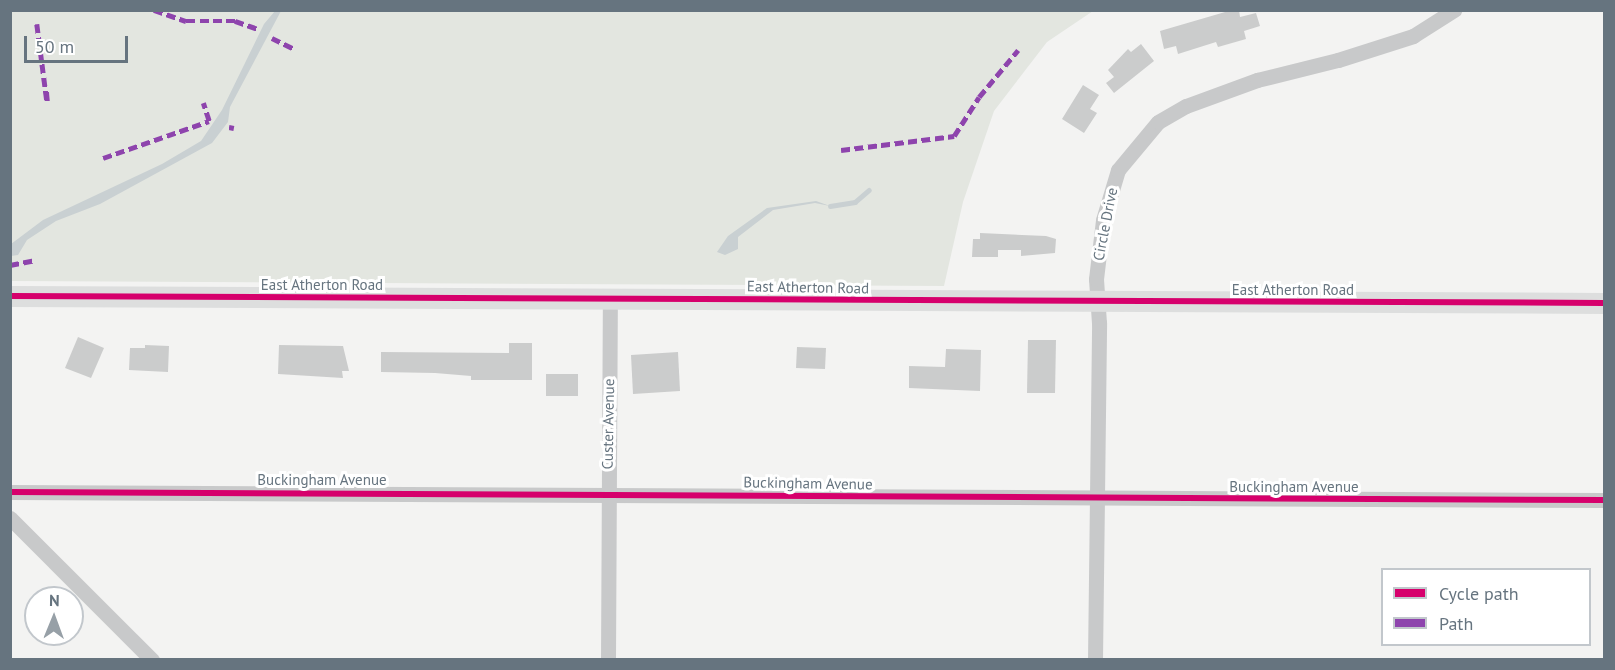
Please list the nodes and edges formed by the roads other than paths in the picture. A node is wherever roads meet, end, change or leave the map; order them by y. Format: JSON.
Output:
{"nodes":[{"id":1,"x":1454,"y":10,"type":"edge"},
{"id":2,"x":10,"y":296,"type":"edge"},
{"id":3,"x":610,"y":297,"type":"junction"},
{"id":4,"x":1099,"y":302,"type":"junction"},
{"id":5,"x":1605,"y":303,"type":"edge"},
{"id":6,"x":10,"y":492,"type":"edge"},
{"id":7,"x":606,"y":493,"type":"junction"},
{"id":8,"x":1095,"y":498,"type":"junction"},
{"id":9,"x":1605,"y":500,"type":"edge"},
{"id":10,"x":10,"y":518,"type":"edge"},
{"id":11,"x":152,"y":660,"type":"edge"},
{"id":12,"x":608,"y":660,"type":"edge"},
{"id":13,"x":1095,"y":660,"type":"edge"}],
"edges":[{"from":1,"to":4,"type":"street","name":"Circle Drive"},
{"from":2,"to":3,"type":"street","name":"East Atherton Road"},
{"from":3,"to":4,"type":"street","name":"East Atherton Road"},
{"from":3,"to":7,"type":"street","name":"Custer Avenue"},
{"from":4,"to":5,"type":"street","name":"East Atherton Road"},
{"from":4,"to":8,"type":"street","name":"Circle Drive"},
{"from":6,"to":7,"type":"street","name":"Buckingham Avenue"},
{"from":7,"to":8,"type":"street","name":"Buckingham Avenue"},
{"from":7,"to":12,"type":"street","name":"Custer Avenue"},
{"from":8,"to":9,"type":"street","name":"Buckingham Avenue"},
{"from":8,"to":13,"type":"street","name":"Circle Drive"},
{"from":10,"to":11,"type":"street"}]}
